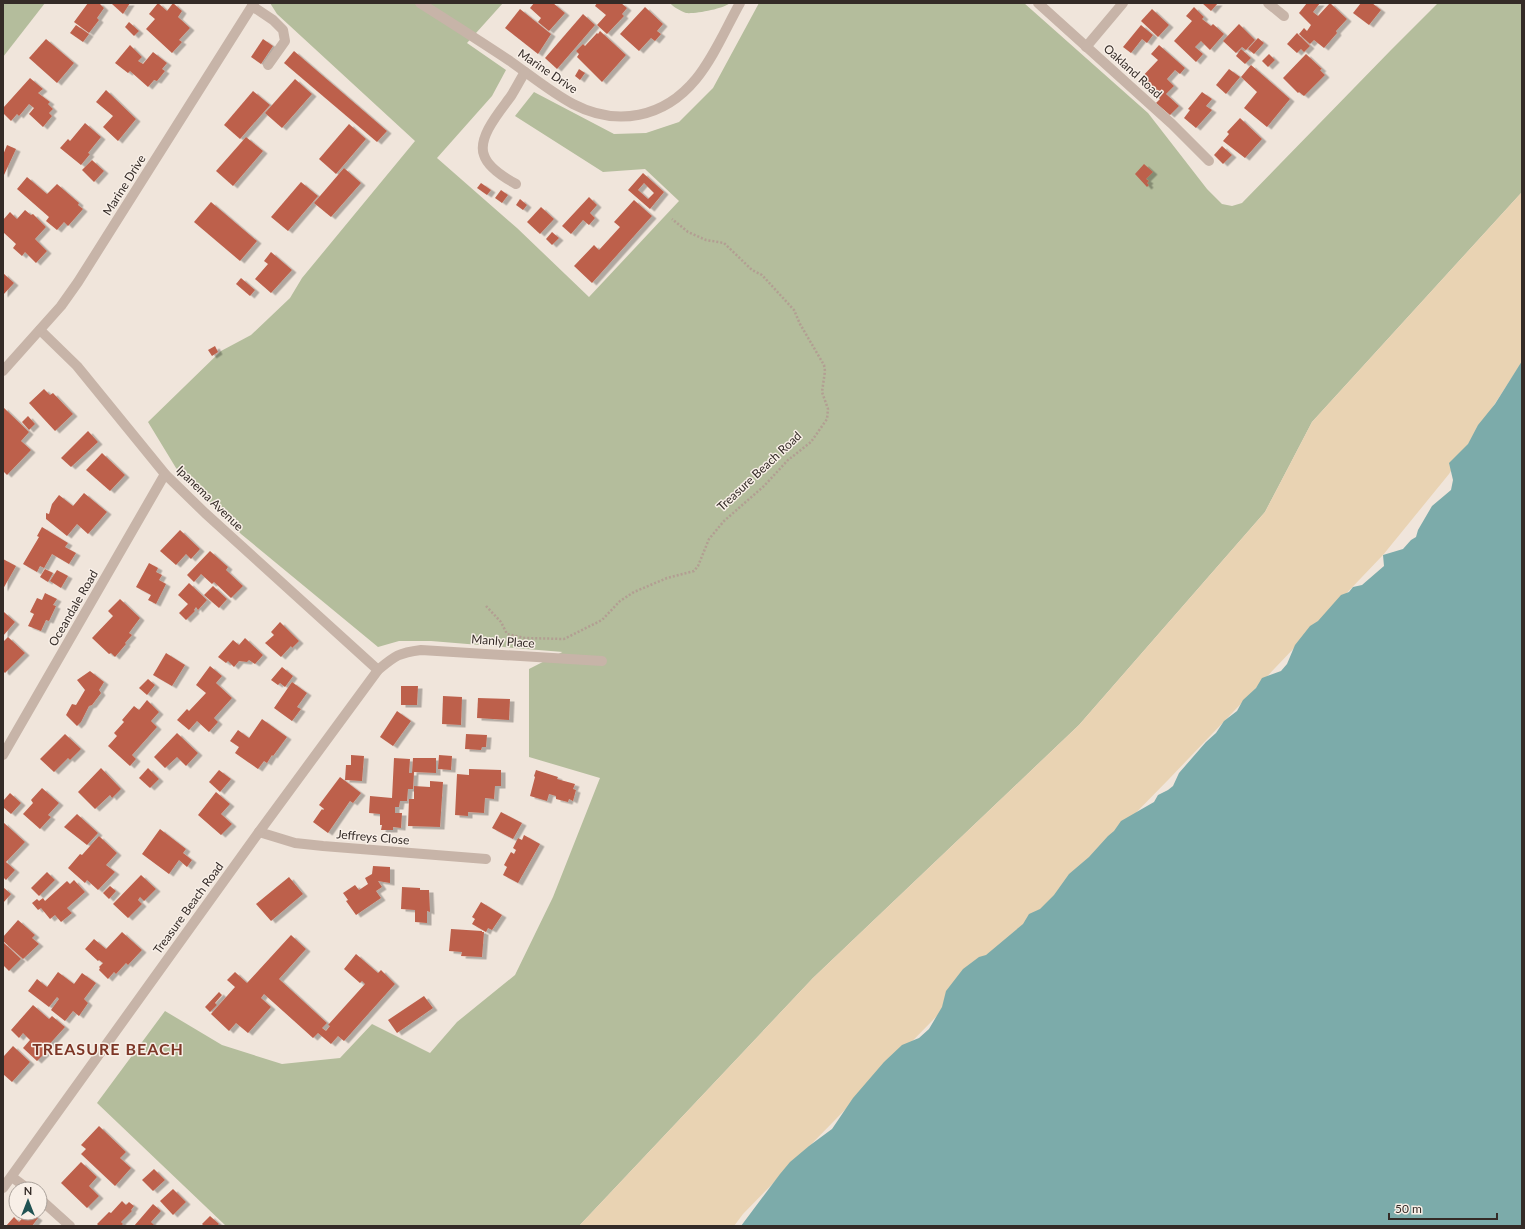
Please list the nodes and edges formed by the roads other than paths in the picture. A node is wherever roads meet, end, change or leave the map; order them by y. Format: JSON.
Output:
{"nodes":[{"id":1,"x":420,"y":3,"type":"edge"},
{"id":2,"x":740,"y":3,"type":"edge"},
{"id":3,"x":1038,"y":3,"type":"edge"},
{"id":4,"x":1123,"y":3,"type":"edge"},
{"id":5,"x":1268,"y":3,"type":"edge"},
{"id":6,"x":253,"y":4,"type":"edge"},
{"id":7,"x":1284,"y":16,"type":"dead end"},
{"id":8,"x":1086,"y":47,"type":"junction"},
{"id":9,"x":268,"y":65,"type":"dead end"},
{"id":10,"x":525,"y":72,"type":"junction"},
{"id":11,"x":1209,"y":161,"type":"dead end"},
{"id":12,"x":516,"y":184,"type":"dead end"},
{"id":13,"x":40,"y":330,"type":"junction"},
{"id":14,"x":3,"y":371,"type":"edge"},
{"id":15,"x":165,"y":474,"type":"junction"},
{"id":16,"x":402,"y":652,"type":"joint"},
{"id":17,"x":602,"y":661,"type":"dead end"},
{"id":18,"x":378,"y":670,"type":"junction"},
{"id":19,"x":3,"y":755,"type":"edge"},
{"id":20,"x":259,"y":832,"type":"junction"},
{"id":21,"x":486,"y":859,"type":"dead end"},
{"id":22,"x":12,"y":1177,"type":"junction"},
{"id":23,"x":17,"y":1181,"type":"edge"},
{"id":24,"x":3,"y":1188,"type":"edge"},
{"id":25,"x":48,"y":1206,"type":"edge"},
{"id":26,"x":70,"y":1226,"type":"edge"}],
"edges":[{"from":1,"to":10,"type":"street","name":"Marine Drive"},
{"from":2,"to":10,"type":"street","name":"Marine Drive"},
{"from":3,"to":8,"type":"street","name":"Oakland Road"},
{"from":4,"to":8,"type":"street"},
{"from":5,"to":7,"type":"street"},
{"from":6,"to":9,"type":"street"},
{"from":6,"to":13,"type":"street","name":"Marine Drive"},
{"from":8,"to":11,"type":"street","name":"Oakland Road"},
{"from":10,"to":12,"type":"street"},
{"from":13,"to":14,"type":"street","name":"Marine Drive"},
{"from":13,"to":15,"type":"street","name":"Ipanema Avenue"},
{"from":15,"to":18,"type":"street","name":"Ipanema Avenue"},
{"from":15,"to":19,"type":"street","name":"Oceandale Road"},
{"from":16,"to":17,"type":"street","name":"Manly Place"},
{"from":16,"to":18,"type":"street","name":"Treasure Beach Road"},
{"from":18,"to":20,"type":"street","name":"Treasure Beach Road"},
{"from":20,"to":21,"type":"street","name":"Jeffreys Close"},
{"from":20,"to":22,"type":"street","name":"Treasure Beach Road"},
{"from":22,"to":23,"type":"street"},
{"from":22,"to":24,"type":"street","name":"Treasure Beach Road"},
{"from":25,"to":26,"type":"street"}]}
